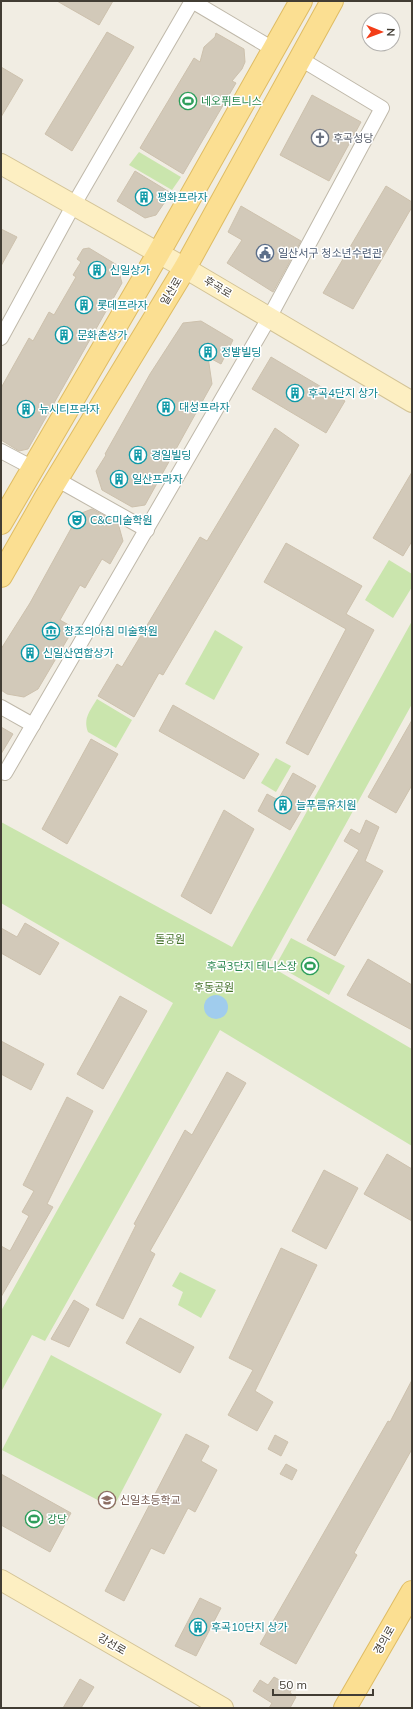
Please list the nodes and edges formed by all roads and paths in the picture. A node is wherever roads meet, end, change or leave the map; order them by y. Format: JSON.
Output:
{"nodes":[{"id":1,"x":301,"y":1,"type":"edge"},
{"id":2,"x":332,"y":1,"type":"edge"},
{"id":3,"x":272,"y":50,"type":"junction"},
{"id":4,"x":299,"y":58,"type":"junction"},
{"id":5,"x":1,"y":164,"type":"edge"},
{"id":6,"x":73,"y":206,"type":"junction"},
{"id":7,"x":158,"y":254,"type":"junction"},
{"id":8,"x":185,"y":268,"type":"junction"},
{"id":9,"x":268,"y":318,"type":"junction"},
{"id":10,"x":1,"y":338,"type":"edge"},
{"id":11,"x":412,"y":402,"type":"edge"},
{"id":12,"x":1,"y":451,"type":"edge"},
{"id":13,"x":33,"y":468,"type":"junction"},
{"id":14,"x":58,"y":480,"type":"junction"},
{"id":15,"x":1,"y":523,"type":"edge"},
{"id":16,"x":147,"y":530,"type":"junction"},
{"id":17,"x":1,"y":576,"type":"edge"},
{"id":18,"x":1,"y":707,"type":"edge"},
{"id":19,"x":33,"y":725,"type":"junction"},
{"id":20,"x":5,"y":773,"type":"dead end"},
{"id":21,"x":1,"y":1580,"type":"edge"},
{"id":22,"x":412,"y":1592,"type":"edge"},
{"id":23,"x":412,"y":1612,"type":"edge"},
{"id":24,"x":223,"y":1708,"type":"edge"},
{"id":25,"x":345,"y":1708,"type":"edge"},
{"id":26,"x":361,"y":1708,"type":"edge"}],
"edges":[{"from":1,"to":3,"type":"main road"},
{"from":2,"to":4,"type":"main road","name":"일산로"},
{"from":3,"to":6,"type":"street"},
{"from":3,"to":7,"type":"main road"},
{"from":4,"to":8,"type":"main road","name":"일산로"},
{"from":4,"to":9,"type":"street"},
{"from":5,"to":6,"type":"street","name":"후곡로"},
{"from":6,"to":7,"type":"street","name":"후곡로"},
{"from":6,"to":10,"type":"street"},
{"from":7,"to":8,"type":"street","name":"후곡로"},
{"from":7,"to":13,"type":"main road"},
{"from":8,"to":9,"type":"street","name":"후곡로"},
{"from":8,"to":14,"type":"main road","name":"일산로"},
{"from":9,"to":11,"type":"street","name":"후곡로"},
{"from":9,"to":16,"type":"street"},
{"from":12,"to":13,"type":"street"},
{"from":13,"to":15,"type":"main road"},
{"from":14,"to":16,"type":"street"},
{"from":14,"to":17,"type":"main road","name":"일산로"},
{"from":16,"to":19,"type":"street"},
{"from":18,"to":19,"type":"street"},
{"from":19,"to":20,"type":"street"},
{"from":21,"to":24,"type":"street","name":"강선로"},
{"from":22,"to":25,"type":"main road","name":"경의로"},
{"from":23,"to":26,"type":"main road","name":"경의로"}]}
